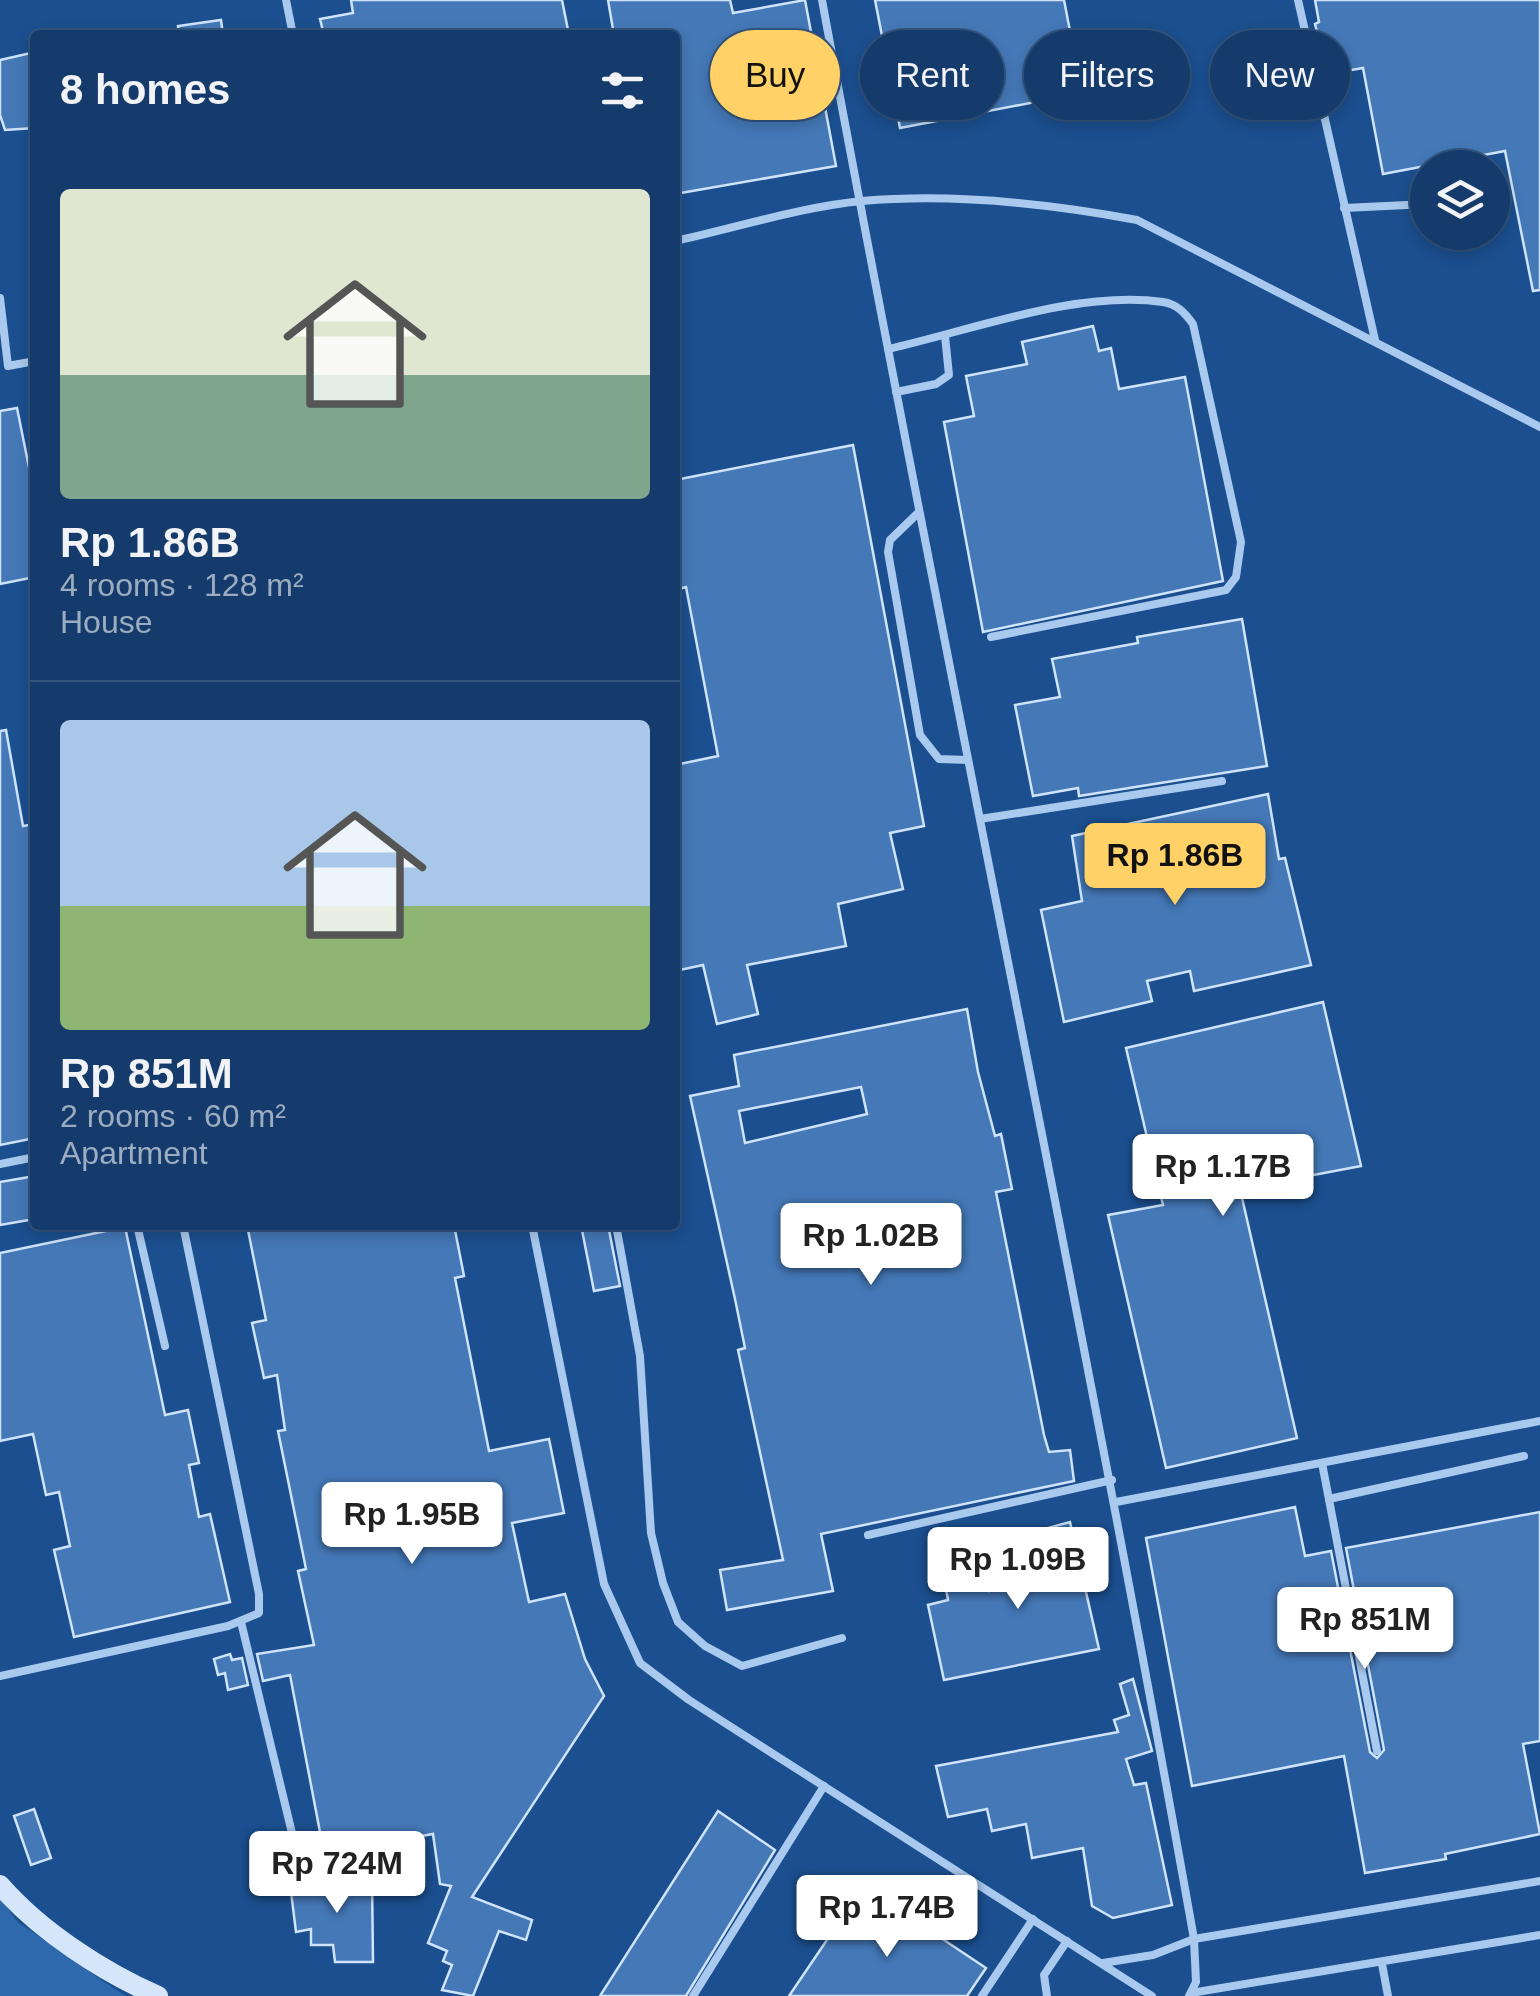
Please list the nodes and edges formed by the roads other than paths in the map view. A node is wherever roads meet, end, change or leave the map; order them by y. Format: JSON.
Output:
{"nodes":[{"id":1,"x":286,"y":0,"type":"edge"},
{"id":2,"x":822,"y":0,"type":"edge"},
{"id":3,"x":1298,"y":0,"type":"edge"},
{"id":4,"x":292,"y":30,"type":"edge"},
{"id":5,"x":859,"y":202,"type":"junction"},
{"id":6,"x":1410,"y":205,"type":"edge"},
{"id":7,"x":1344,"y":208,"type":"junction"},
{"id":8,"x":680,"y":240,"type":"edge"},
{"id":9,"x":0,"y":298,"type":"edge"},
{"id":10,"x":945,"y":336,"type":"junction"},
{"id":11,"x":1374,"y":340,"type":"junction"},
{"id":12,"x":888,"y":349,"type":"junction"},
{"id":13,"x":30,"y":363,"type":"edge"},
{"id":14,"x":4,"y":367,"type":"edge"},
{"id":15,"x":896,"y":392,"type":"junction"},
{"id":16,"x":1540,"y":427,"type":"edge"},
{"id":17,"x":919,"y":512,"type":"junction"},
{"id":18,"x":991,"y":637,"type":"dead end"},
{"id":19,"x":968,"y":760,"type":"junction"},
{"id":20,"x":1222,"y":781,"type":"dead end"},
{"id":21,"x":980,"y":819,"type":"junction"},
{"id":22,"x":30,"y":1159,"type":"edge"},
{"id":23,"x":0,"y":1164,"type":"edge"},
{"id":24,"x":138,"y":1230,"type":"edge"},
{"id":25,"x":184,"y":1230,"type":"edge"},
{"id":26,"x":533,"y":1230,"type":"edge"},
{"id":27,"x":617,"y":1230,"type":"edge"},
{"id":28,"x":165,"y":1346,"type":"dead end"},
{"id":29,"x":1540,"y":1421,"type":"edge"},
{"id":30,"x":1524,"y":1456,"type":"dead end"},
{"id":31,"x":1322,"y":1462,"type":"junction"},
{"id":32,"x":1112,"y":1480,"type":"junction"},
{"id":33,"x":1329,"y":1499,"type":"junction"},
{"id":34,"x":1116,"y":1502,"type":"junction"},
{"id":35,"x":868,"y":1535,"type":"dead end"},
{"id":36,"x":241,"y":1622,"type":"junction"},
{"id":37,"x":842,"y":1638,"type":"dead end"},
{"id":38,"x":0,"y":1676,"type":"edge"},
{"id":39,"x":1376,"y":1750,"type":"dead end"},
{"id":40,"x":824,"y":1786,"type":"junction"},
{"id":41,"x":299,"y":1862,"type":"dead end"},
{"id":42,"x":1540,"y":1880,"type":"edge"},
{"id":43,"x":0,"y":1885,"type":"edge"},
{"id":44,"x":1033,"y":1919,"type":"junction"},
{"id":45,"x":1540,"y":1935,"type":"edge"},
{"id":46,"x":1194,"y":1938,"type":"junction"},
{"id":47,"x":1066,"y":1940,"type":"junction"},
{"id":48,"x":1101,"y":1963,"type":"junction"},
{"id":49,"x":1382,"y":1964,"type":"junction"},
{"id":50,"x":1190,"y":1995,"type":"edge"},
{"id":51,"x":158,"y":1996,"type":"edge"},
{"id":52,"x":693,"y":1996,"type":"edge"},
{"id":53,"x":982,"y":1996,"type":"edge"},
{"id":54,"x":1047,"y":1996,"type":"edge"},
{"id":55,"x":1152,"y":1996,"type":"edge"},
{"id":56,"x":1388,"y":1996,"type":"edge"}],
"edges":[{"from":1,"to":4,"type":"lane"},
{"from":2,"to":5,"type":"lane"},
{"from":3,"to":7,"type":"lane"},
{"from":5,"to":8,"type":"lane"},
{"from":5,"to":11,"type":"lane"},
{"from":5,"to":12,"type":"lane"},
{"from":6,"to":7,"type":"lane"},
{"from":7,"to":11,"type":"lane"},
{"from":9,"to":14,"type":"lane"},
{"from":10,"to":12,"type":"lane"},
{"from":10,"to":15,"type":"lane"},
{"from":10,"to":18,"type":"lane"},
{"from":11,"to":16,"type":"lane"},
{"from":12,"to":15,"type":"lane"},
{"from":13,"to":14,"type":"lane"},
{"from":15,"to":17,"type":"lane"},
{"from":17,"to":19,"type":"lane"},
{"from":17,"to":19,"type":"lane"},
{"from":19,"to":21,"type":"lane"},
{"from":20,"to":21,"type":"lane"},
{"from":21,"to":32,"type":"lane"},
{"from":22,"to":23,"type":"lane"},
{"from":24,"to":28,"type":"lane"},
{"from":25,"to":36,"type":"lane"},
{"from":26,"to":40,"type":"lane"},
{"from":27,"to":37,"type":"lane"},
{"from":29,"to":31,"type":"lane"},
{"from":30,"to":33,"type":"lane"},
{"from":31,"to":33,"type":"lane"},
{"from":31,"to":34,"type":"lane"},
{"from":32,"to":34,"type":"lane"},
{"from":32,"to":35,"type":"lane"},
{"from":33,"to":39,"type":"lane"},
{"from":34,"to":46,"type":"lane"},
{"from":36,"to":38,"type":"lane"},
{"from":36,"to":41,"type":"lane"},
{"from":40,"to":44,"type":"lane"},
{"from":40,"to":52,"type":"lane"},
{"from":42,"to":46,"type":"lane"},
{"from":43,"to":51,"type":"main road"},
{"from":44,"to":47,"type":"lane"},
{"from":44,"to":53,"type":"lane"},
{"from":45,"to":49,"type":"lane"},
{"from":46,"to":48,"type":"lane"},
{"from":46,"to":50,"type":"lane"},
{"from":47,"to":48,"type":"lane"},
{"from":47,"to":54,"type":"lane"},
{"from":48,"to":55,"type":"lane"},
{"from":49,"to":50,"type":"lane"},
{"from":49,"to":56,"type":"lane"}]}
